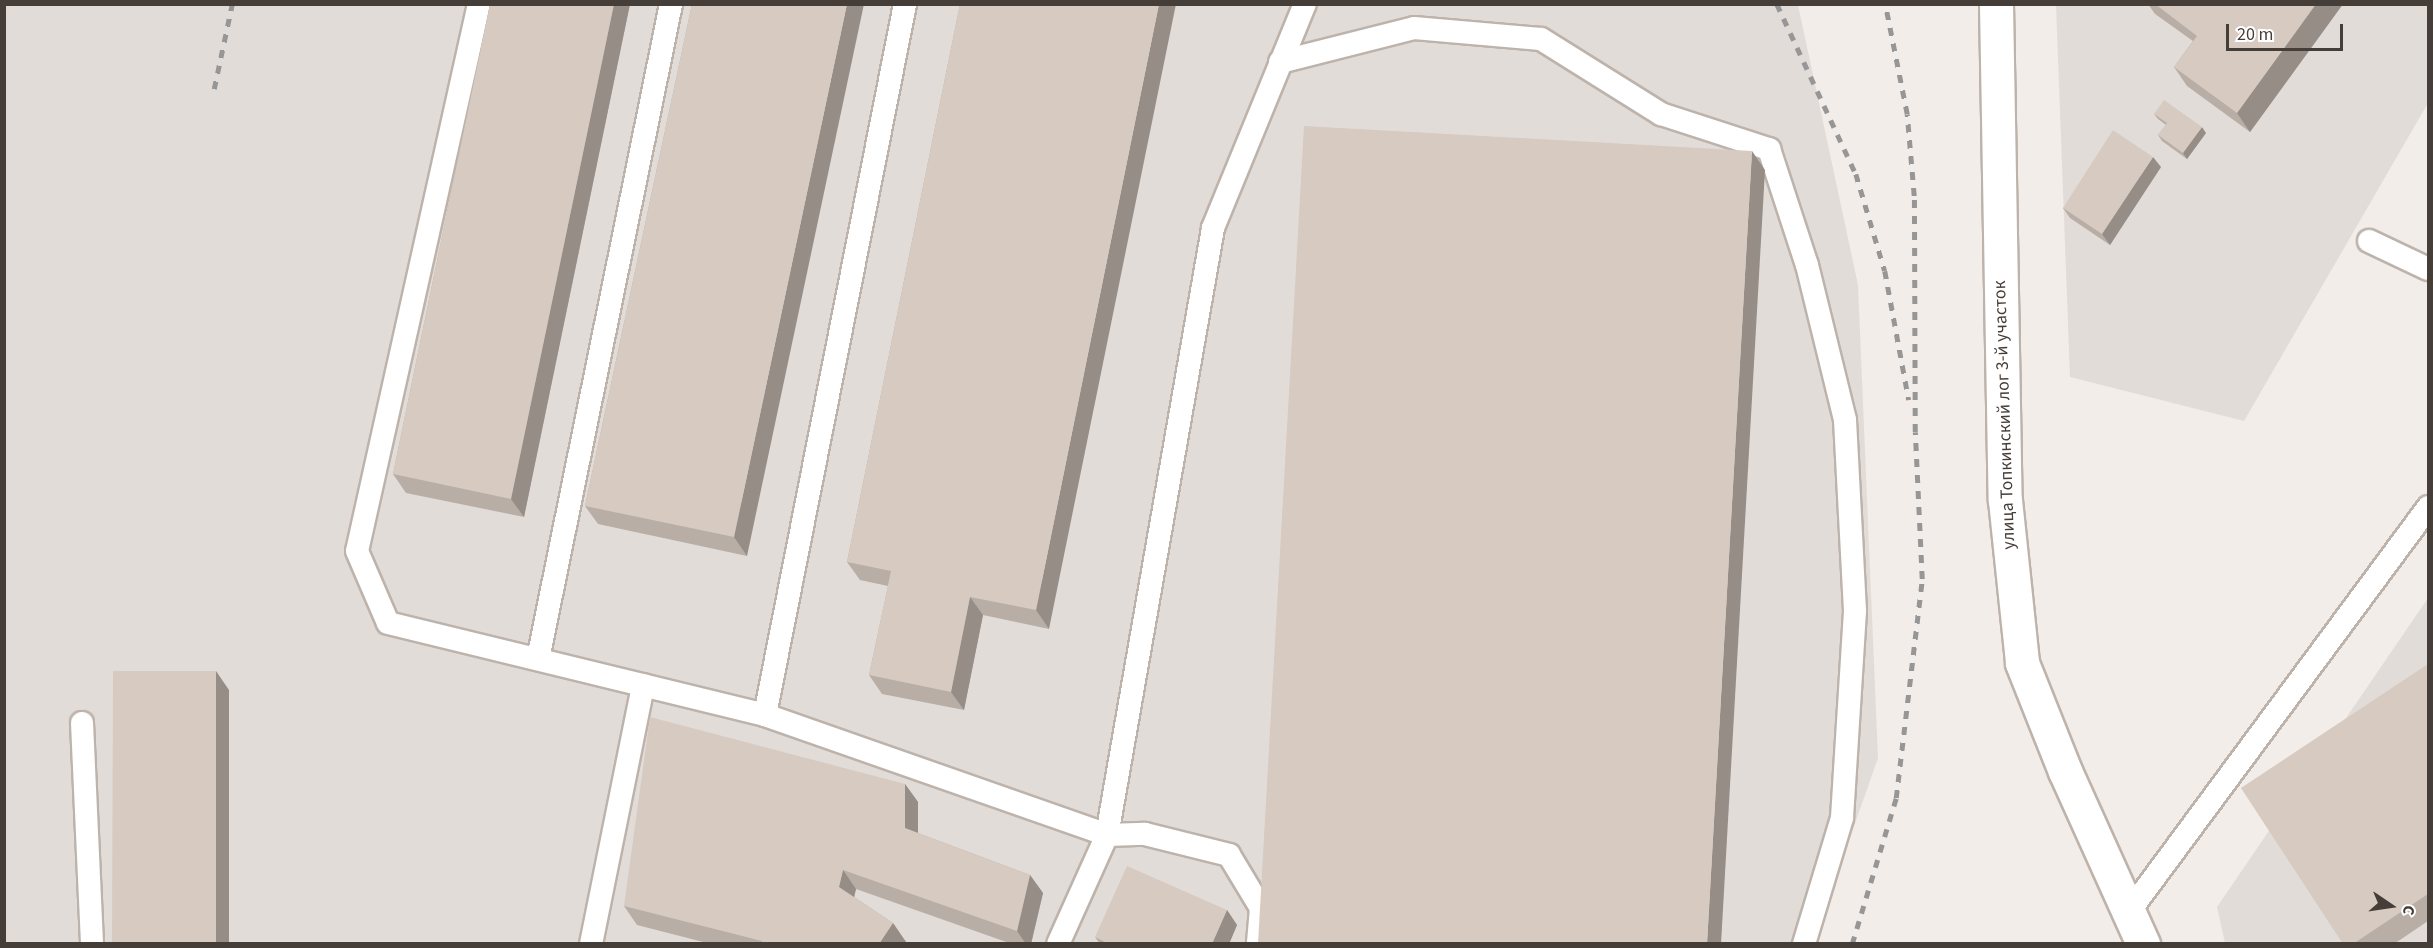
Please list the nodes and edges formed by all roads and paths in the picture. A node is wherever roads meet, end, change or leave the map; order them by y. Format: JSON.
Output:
{"nodes":[{"id":1,"x":479,"y":4,"type":"edge"},
{"id":2,"x":671,"y":4,"type":"edge"},
{"id":3,"x":905,"y":4,"type":"edge"},
{"id":4,"x":1305,"y":4,"type":"edge"},
{"id":5,"x":1996,"y":4,"type":"edge"},
{"id":6,"x":1280,"y":62,"type":"junction"},
{"id":7,"x":2369,"y":241,"type":"dead end"},
{"id":8,"x":2428,"y":269,"type":"edge"},
{"id":9,"x":2428,"y":507,"type":"edge"},
{"id":10,"x":538,"y":659,"type":"junction"},
{"id":11,"x":643,"y":685,"type":"junction"},
{"id":12,"x":765,"y":715,"type":"junction"},
{"id":13,"x":82,"y":723,"type":"dead end"},
{"id":14,"x":1107,"y":835,"type":"junction"},
{"id":15,"x":2131,"y":909,"type":"junction"},
{"id":16,"x":92,"y":944,"type":"edge"},
{"id":17,"x":591,"y":944,"type":"edge"},
{"id":18,"x":1058,"y":944,"type":"edge"},
{"id":19,"x":1258,"y":944,"type":"edge"},
{"id":20,"x":1804,"y":944,"type":"edge"},
{"id":21,"x":2143,"y":944,"type":"edge"}],
"edges":[{"from":1,"to":10,"type":"lane"},
{"from":2,"to":10,"type":"lane"},
{"from":3,"to":12,"type":"lane"},
{"from":4,"to":6,"type":"lane"},
{"from":5,"to":15,"type":"street","name":"улица Топкинский лог 3-й участок"},
{"from":6,"to":14,"type":"lane"},
{"from":6,"to":20,"type":"lane"},
{"from":7,"to":8,"type":"lane"},
{"from":9,"to":15,"type":"lane"},
{"from":10,"to":11,"type":"lane"},
{"from":11,"to":12,"type":"lane"},
{"from":11,"to":17,"type":"lane"},
{"from":12,"to":14,"type":"lane"},
{"from":13,"to":16,"type":"lane"},
{"from":14,"to":18,"type":"lane"},
{"from":14,"to":19,"type":"lane"},
{"from":15,"to":21,"type":"street","name":"улица Топкинский лог 3-й участок"}]}
